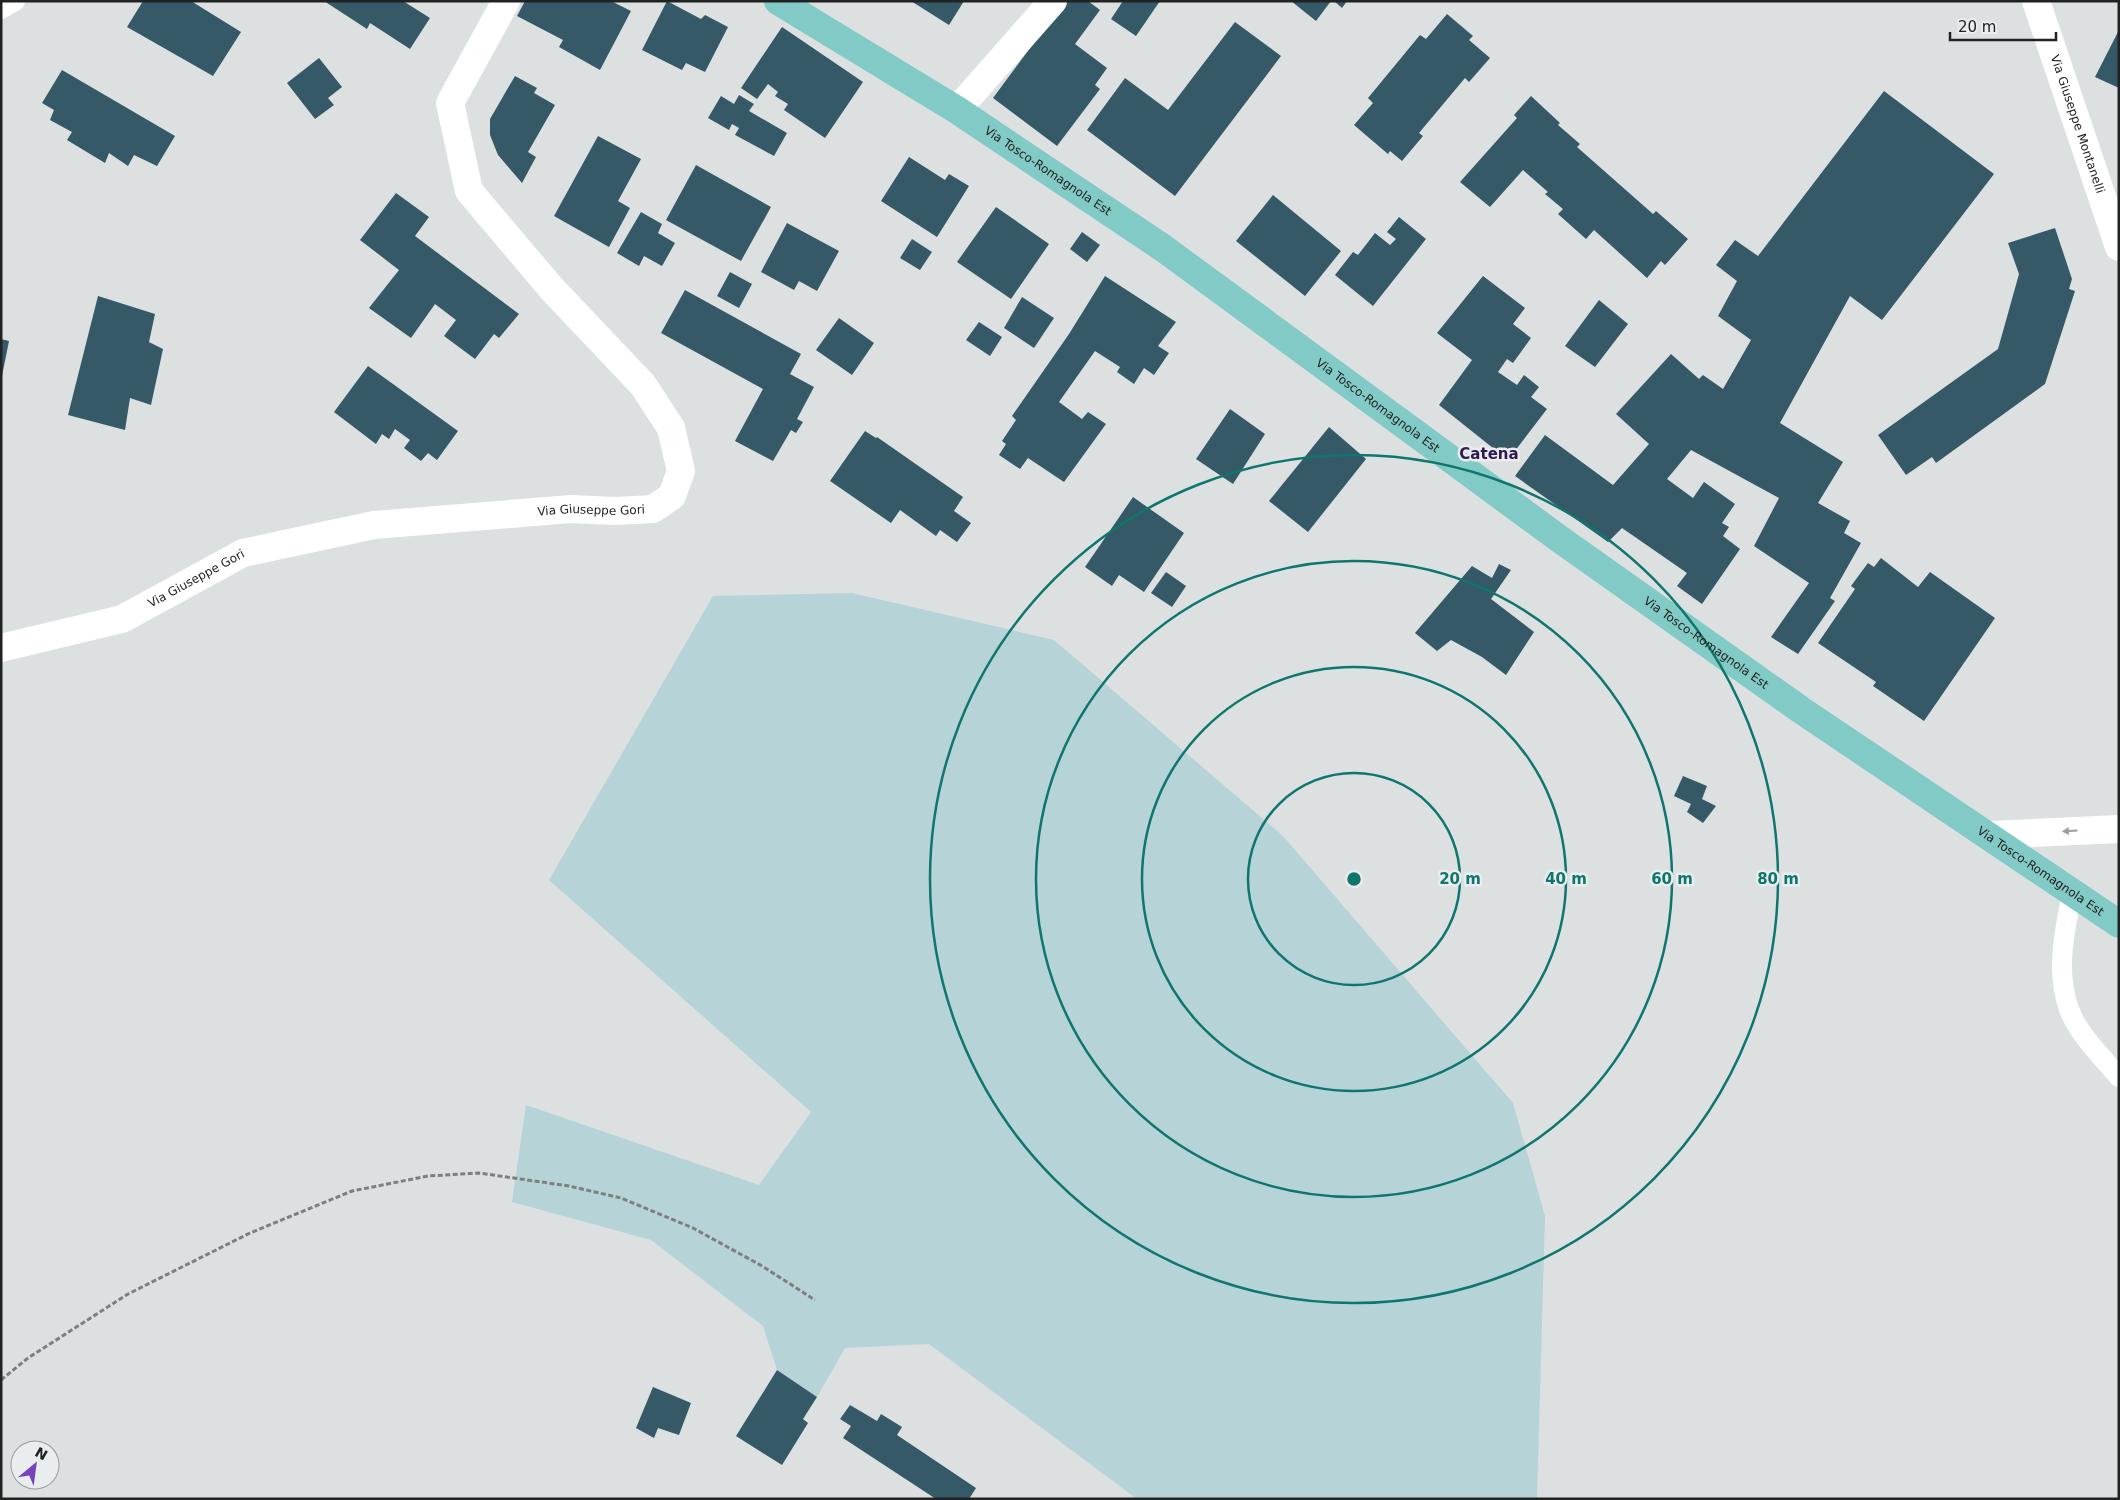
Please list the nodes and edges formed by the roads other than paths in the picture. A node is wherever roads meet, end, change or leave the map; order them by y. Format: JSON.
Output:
{"nodes":[{"id":1,"x":15,"y":1,"type":"edge"},
{"id":2,"x":506,"y":1,"type":"edge"},
{"id":3,"x":778,"y":1,"type":"edge"},
{"id":4,"x":1053,"y":1,"type":"edge"},
{"id":5,"x":2036,"y":1,"type":"edge"},
{"id":6,"x":1,"y":10,"type":"edge"},
{"id":7,"x":957,"y":110,"type":"junction"},
{"id":8,"x":2119,"y":247,"type":"edge"},
{"id":9,"x":1,"y":648,"type":"edge"},
{"id":10,"x":2119,"y":829,"type":"edge"},
{"id":11,"x":1989,"y":835,"type":"junction"},
{"id":12,"x":2072,"y":892,"type":"junction"},
{"id":13,"x":2119,"y":924,"type":"edge"},
{"id":14,"x":2119,"y":1077,"type":"edge"}],
"edges":[{"from":1,"to":6,"type":"lane"},
{"from":2,"to":9,"type":"street","name":"Via Giuseppe Gori"},
{"from":3,"to":7,"type":"main road","name":"Via Tosco-Romagnola Est"},
{"from":4,"to":7,"type":"street"},
{"from":5,"to":8,"type":"street","name":"Via Giuseppe Montanelli"},
{"from":7,"to":11,"type":"main road","name":"Via Tosco-Romagnola Est"},
{"from":10,"to":11,"type":"street","one_way":true},
{"from":11,"to":12,"type":"main road","name":"Via Tosco-Romagnola Est"},
{"from":12,"to":13,"type":"main road","name":"Via Tosco-Romagnola Est"},
{"from":12,"to":14,"type":"lane"}]}
